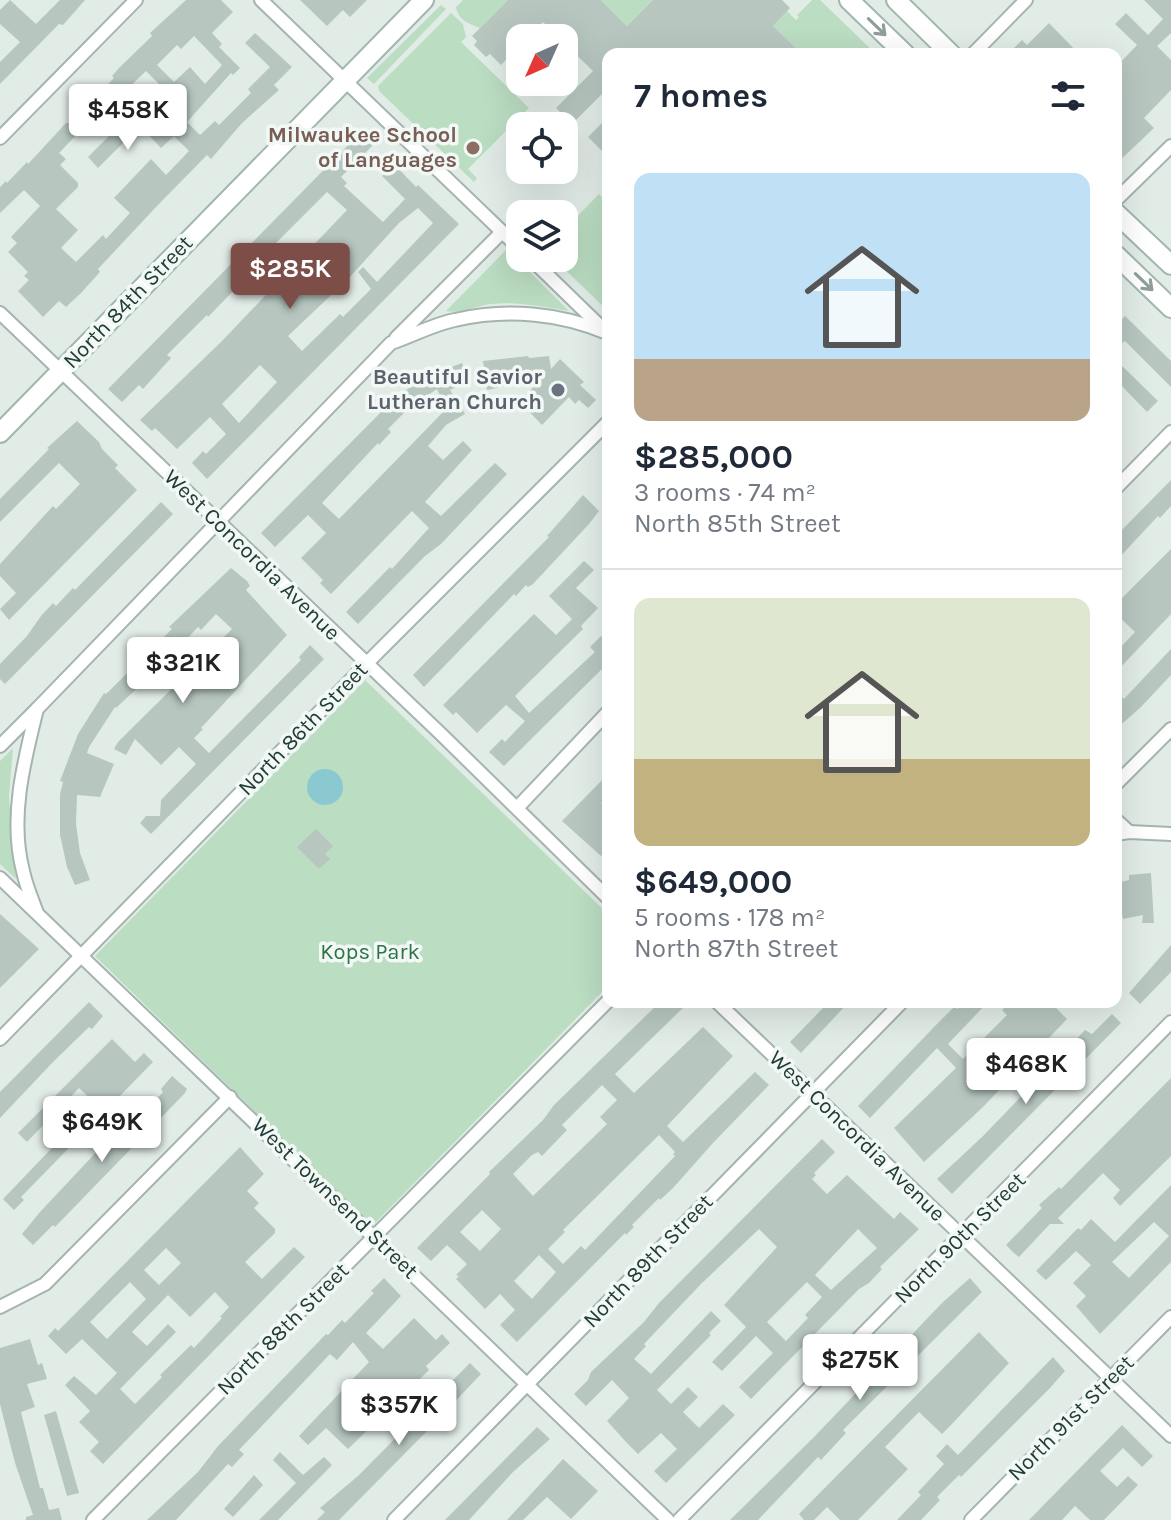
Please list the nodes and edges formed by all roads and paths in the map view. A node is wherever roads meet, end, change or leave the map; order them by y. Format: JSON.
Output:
{"nodes":[{"id":1,"x":136,"y":0,"type":"edge"},
{"id":2,"x":261,"y":0,"type":"edge"},
{"id":3,"x":424,"y":0,"type":"edge"},
{"id":4,"x":849,"y":0,"type":"edge"},
{"id":5,"x":896,"y":0,"type":"edge"},
{"id":6,"x":1026,"y":0,"type":"edge"},
{"id":7,"x":899,"y":48,"type":"edge"},
{"id":8,"x":945,"y":48,"type":"edge"},
{"id":9,"x":979,"y":48,"type":"edge"},
{"id":10,"x":345,"y":80,"type":"junction"},
{"id":11,"x":0,"y":138,"type":"edge"},
{"id":12,"x":1171,"y":146,"type":"edge"},
{"id":13,"x":1122,"y":194,"type":"edge"},
{"id":14,"x":1122,"y":219,"type":"edge"},
{"id":15,"x":502,"y":232,"type":"junction"},
{"id":16,"x":506,"y":236,"type":"edge"},
{"id":17,"x":1122,"y":261,"type":"edge"},
{"id":18,"x":1171,"y":265,"type":"edge"},
{"id":19,"x":545,"y":272,"type":"edge"},
{"id":20,"x":1171,"y":308,"type":"edge"},
{"id":21,"x":0,"y":313,"type":"edge"},
{"id":22,"x":602,"y":327,"type":"edge"},
{"id":23,"x":602,"y":330,"type":"edge"},
{"id":24,"x":391,"y":343,"type":"junction"},
{"id":25,"x":61,"y":371,"type":"junction"},
{"id":26,"x":602,"y":428,"type":"edge"},
{"id":27,"x":1171,"y":432,"type":"edge"},
{"id":28,"x":0,"y":433,"type":"edge"},
{"id":29,"x":1122,"y":482,"type":"edge"},
{"id":30,"x":217,"y":522,"type":"junction"},
{"id":31,"x":366,"y":664,"type":"junction"},
{"id":32,"x":37,"y":709,"type":"junction"},
{"id":33,"x":602,"y":718,"type":"edge"},
{"id":34,"x":1171,"y":729,"type":"edge"},
{"id":35,"x":0,"y":746,"type":"edge"},
{"id":36,"x":1122,"y":778,"type":"edge"},
{"id":37,"x":517,"y":808,"type":"junction"},
{"id":38,"x":1122,"y":833,"type":"edge"},
{"id":39,"x":1171,"y":834,"type":"edge"},
{"id":40,"x":0,"y":878,"type":"edge"},
{"id":41,"x":602,"y":892,"type":"edge"},
{"id":42,"x":37,"y":913,"type":"junction"},
{"id":43,"x":81,"y":957,"type":"junction"},
{"id":44,"x":602,"y":1007,"type":"edge"},
{"id":45,"x":723,"y":1008,"type":"edge"},
{"id":46,"x":896,"y":1008,"type":"edge"},
{"id":47,"x":1171,"y":1022,"type":"edge"},
{"id":48,"x":0,"y":1039,"type":"edge"},
{"id":49,"x":812,"y":1093,"type":"junction"},
{"id":50,"x":230,"y":1097,"type":"junction"},
{"id":51,"x":962,"y":1236,"type":"junction"},
{"id":52,"x":375,"y":1237,"type":"junction"},
{"id":53,"x":0,"y":1307,"type":"edge"},
{"id":54,"x":1171,"y":1317,"type":"edge"},
{"id":55,"x":1111,"y":1378,"type":"junction"},
{"id":56,"x":528,"y":1385,"type":"junction"},
{"id":57,"x":1171,"y":1436,"type":"edge"},
{"id":58,"x":93,"y":1520,"type":"edge"},
{"id":59,"x":394,"y":1520,"type":"edge"},
{"id":60,"x":668,"y":1520,"type":"edge"},
{"id":61,"x":679,"y":1520,"type":"edge"},
{"id":62,"x":971,"y":1520,"type":"edge"}],
"edges":[{"from":1,"to":11,"type":"street"},
{"from":2,"to":10,"type":"street"},
{"from":3,"to":10,"type":"street","name":"North 84th Street"},
{"from":4,"to":7,"type":"street","one_way":true},
{"from":5,"to":8,"type":"street"},
{"from":6,"to":9,"type":"street"},
{"from":10,"to":15,"type":"street"},
{"from":10,"to":25,"type":"street","name":"North 84th Street"},
{"from":12,"to":13,"type":"street"},
{"from":14,"to":18,"type":"street"},
{"from":15,"to":16,"type":"street"},
{"from":15,"to":24,"type":"street"},
{"from":17,"to":20,"type":"street","one_way":true},
{"from":19,"to":22,"type":"street"},
{"from":21,"to":25,"type":"street","name":"West Concordia Avenue"},
{"from":23,"to":24,"type":"street"},
{"from":24,"to":30,"type":"street"},
{"from":25,"to":28,"type":"street","name":"North 84th Street"},
{"from":25,"to":30,"type":"street","name":"West Concordia Avenue"},
{"from":26,"to":31,"type":"street","name":"North 86th Street"},
{"from":27,"to":29,"type":"street"},
{"from":30,"to":31,"type":"street","name":"West Concordia Avenue"},
{"from":30,"to":32,"type":"street"},
{"from":31,"to":37,"type":"street","name":"West Concordia Avenue"},
{"from":31,"to":43,"type":"street","name":"North 86th Street"},
{"from":32,"to":35,"type":"street"},
{"from":32,"to":42,"type":"street"},
{"from":33,"to":37,"type":"street"},
{"from":34,"to":36,"type":"street"},
{"from":37,"to":41,"type":"street","name":"West Concordia Avenue"},
{"from":38,"to":39,"type":"street"},
{"from":40,"to":42,"type":"street","name":"West Townsend Street"},
{"from":42,"to":43,"type":"street","name":"West Townsend Street"},
{"from":43,"to":48,"type":"street","name":"North 86th Street"},
{"from":43,"to":50,"type":"street","name":"West Townsend Street"},
{"from":44,"to":52,"type":"street","name":"North 88th Street"},
{"from":45,"to":49,"type":"street","name":"West Concordia Avenue"},
{"from":46,"to":49,"type":"street","name":"North 89th Street"},
{"from":47,"to":51,"type":"street","name":"North 90th Street"},
{"from":49,"to":51,"type":"street","name":"West Concordia Avenue"},
{"from":49,"to":56,"type":"street","name":"North 89th Street"},
{"from":50,"to":52,"type":"street","name":"West Townsend Street"},
{"from":50,"to":53,"type":"street"},
{"from":51,"to":55,"type":"street","name":"West Concordia Avenue"},
{"from":51,"to":61,"type":"street","name":"North 90th Street"},
{"from":52,"to":56,"type":"street","name":"West Townsend Street"},
{"from":52,"to":58,"type":"street","name":"North 88th Street"},
{"from":54,"to":55,"type":"street","name":"North 91st Street"},
{"from":55,"to":57,"type":"street","name":"West Concordia Avenue"},
{"from":55,"to":62,"type":"street","name":"North 91st Street"},
{"from":56,"to":59,"type":"street","name":"North 89th Street"},
{"from":56,"to":60,"type":"street","name":"West Townsend Street"}]}
